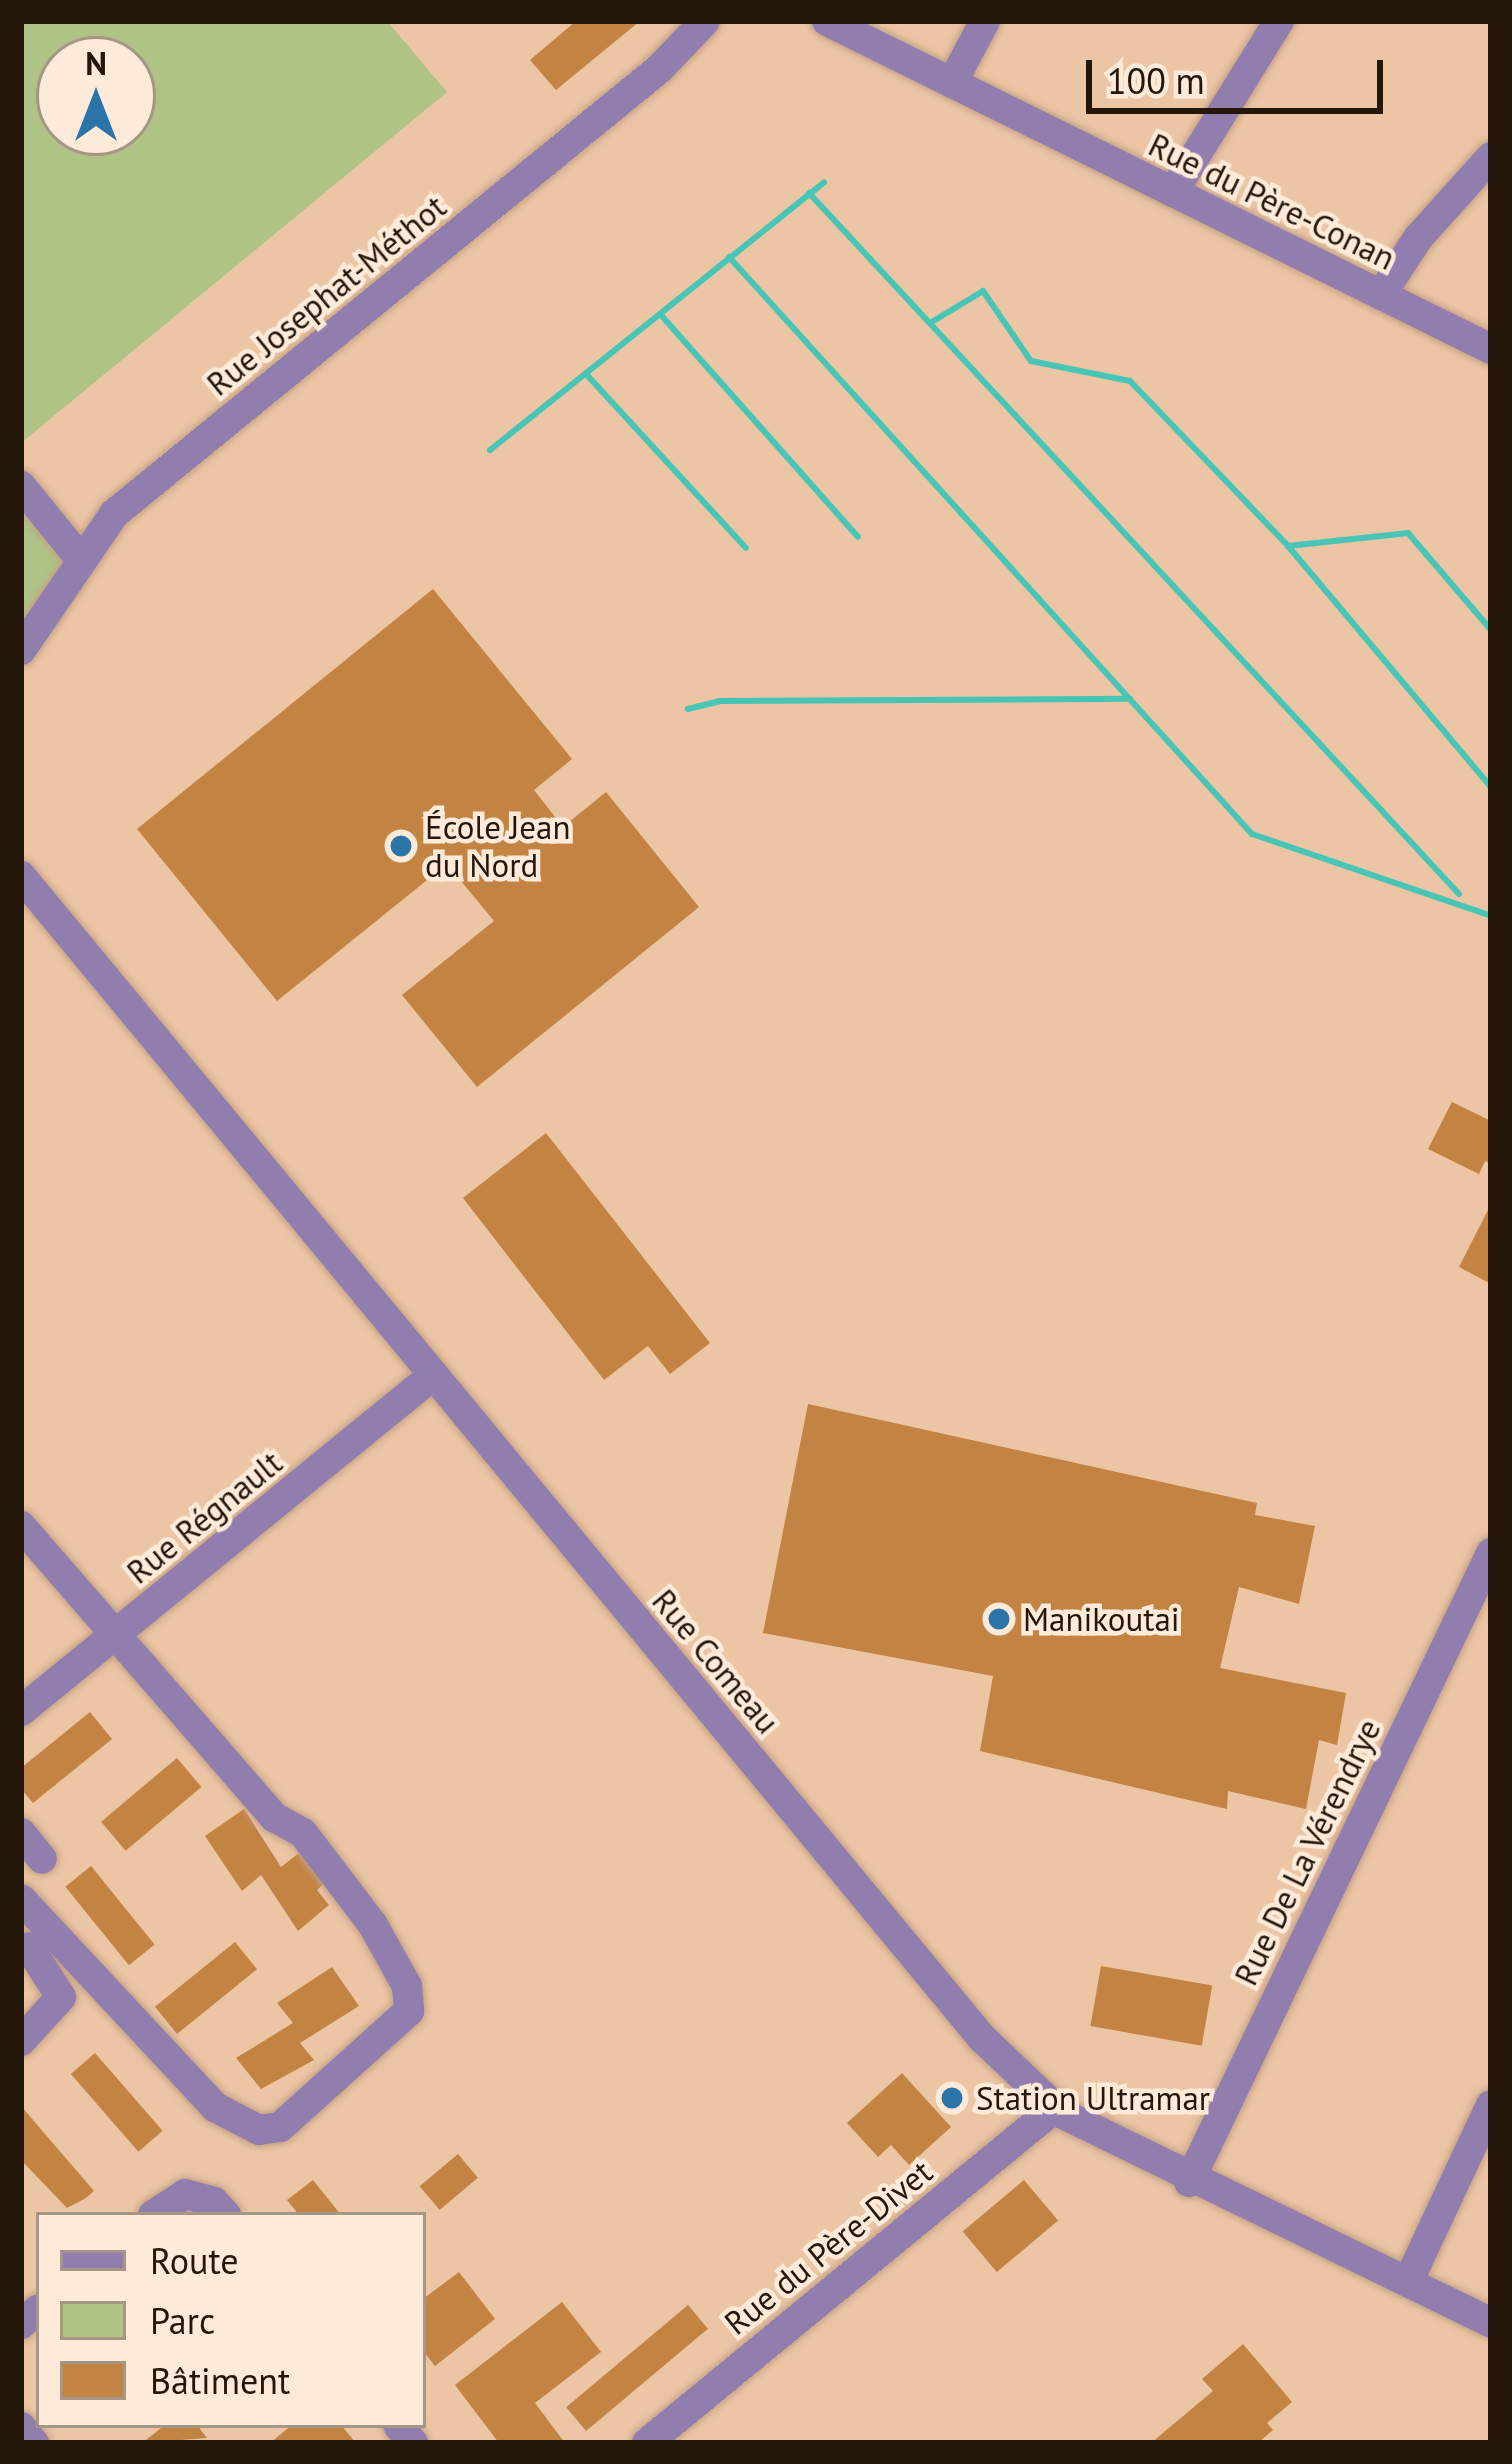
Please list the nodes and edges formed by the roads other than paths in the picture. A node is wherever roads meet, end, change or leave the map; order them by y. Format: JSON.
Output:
{"nodes":[{"id":1,"x":705,"y":21,"type":"edge"},
{"id":2,"x":827,"y":21,"type":"edge"},
{"id":3,"x":985,"y":21,"type":"edge"},
{"id":4,"x":1279,"y":21,"type":"edge"},
{"id":5,"x":952,"y":83,"type":"junction"},
{"id":6,"x":1491,"y":157,"type":"edge"},
{"id":7,"x":1173,"y":192,"type":"junction"},
{"id":8,"x":1381,"y":295,"type":"junction"},
{"id":9,"x":1491,"y":349,"type":"edge"},
{"id":10,"x":21,"y":485,"type":"edge"},
{"id":11,"x":79,"y":556,"type":"junction"},
{"id":12,"x":21,"y":650,"type":"edge"},
{"id":13,"x":21,"y":876,"type":"edge"},
{"id":14,"x":431,"y":1377,"type":"junction"},
{"id":15,"x":21,"y":1526,"type":"edge"},
{"id":16,"x":1491,"y":1553,"type":"edge"},
{"id":17,"x":112,"y":1637,"type":"junction"},
{"id":18,"x":21,"y":1711,"type":"edge"},
{"id":19,"x":21,"y":1833,"type":"edge"},
{"id":20,"x":42,"y":1859,"type":"dead end"},
{"id":21,"x":21,"y":1899,"type":"edge"},
{"id":22,"x":33,"y":1944,"type":"edge"},
{"id":23,"x":21,"y":2041,"type":"edge"},
{"id":24,"x":1491,"y":2105,"type":"edge"},
{"id":25,"x":1056,"y":2107,"type":"junction"},
{"id":26,"x":1189,"y":2182,"type":"junction"},
{"id":27,"x":160,"y":2212,"type":"edge"},
{"id":28,"x":221,"y":2212,"type":"edge"},
{"id":29,"x":1408,"y":2282,"type":"junction"},
{"id":30,"x":1491,"y":2323,"type":"edge"},
{"id":31,"x":21,"y":2427,"type":"edge"},
{"id":32,"x":34,"y":2443,"type":"edge"},
{"id":33,"x":647,"y":2443,"type":"edge"}],
"edges":[{"from":1,"to":11,"type":"street","name":"Rue Josephat-Méthot"},
{"from":2,"to":5,"type":"street","name":"Rue du Père-Conan"},
{"from":3,"to":5,"type":"street"},
{"from":4,"to":7,"type":"street"},
{"from":5,"to":7,"type":"street","name":"Rue du Père-Conan"},
{"from":6,"to":8,"type":"street"},
{"from":7,"to":8,"type":"street","name":"Rue du Père-Conan"},
{"from":8,"to":9,"type":"street","name":"Rue du Père-Conan"},
{"from":10,"to":11,"type":"street"},
{"from":11,"to":12,"type":"street","name":"Rue Josephat-Méthot"},
{"from":13,"to":14,"type":"street","name":"Rue Comeau"},
{"from":14,"to":17,"type":"street","name":"Rue Régnault"},
{"from":14,"to":25,"type":"street","name":"Rue Comeau"},
{"from":15,"to":17,"type":"street"},
{"from":16,"to":26,"type":"street","name":"Rue De La Vérendrye"},
{"from":17,"to":18,"type":"street","name":"Rue Régnault"},
{"from":17,"to":22,"type":"street"},
{"from":19,"to":20,"type":"street"},
{"from":21,"to":22,"type":"street"},
{"from":22,"to":23,"type":"street"},
{"from":24,"to":29,"type":"street"},
{"from":25,"to":26,"type":"street","name":"Rue Comeau"},
{"from":25,"to":33,"type":"street","name":"Rue du Père-Divet"},
{"from":26,"to":29,"type":"street","name":"Rue Comeau"},
{"from":27,"to":28,"type":"street"},
{"from":29,"to":30,"type":"street","name":"Rue Comeau"},
{"from":31,"to":32,"type":"street"}]}
